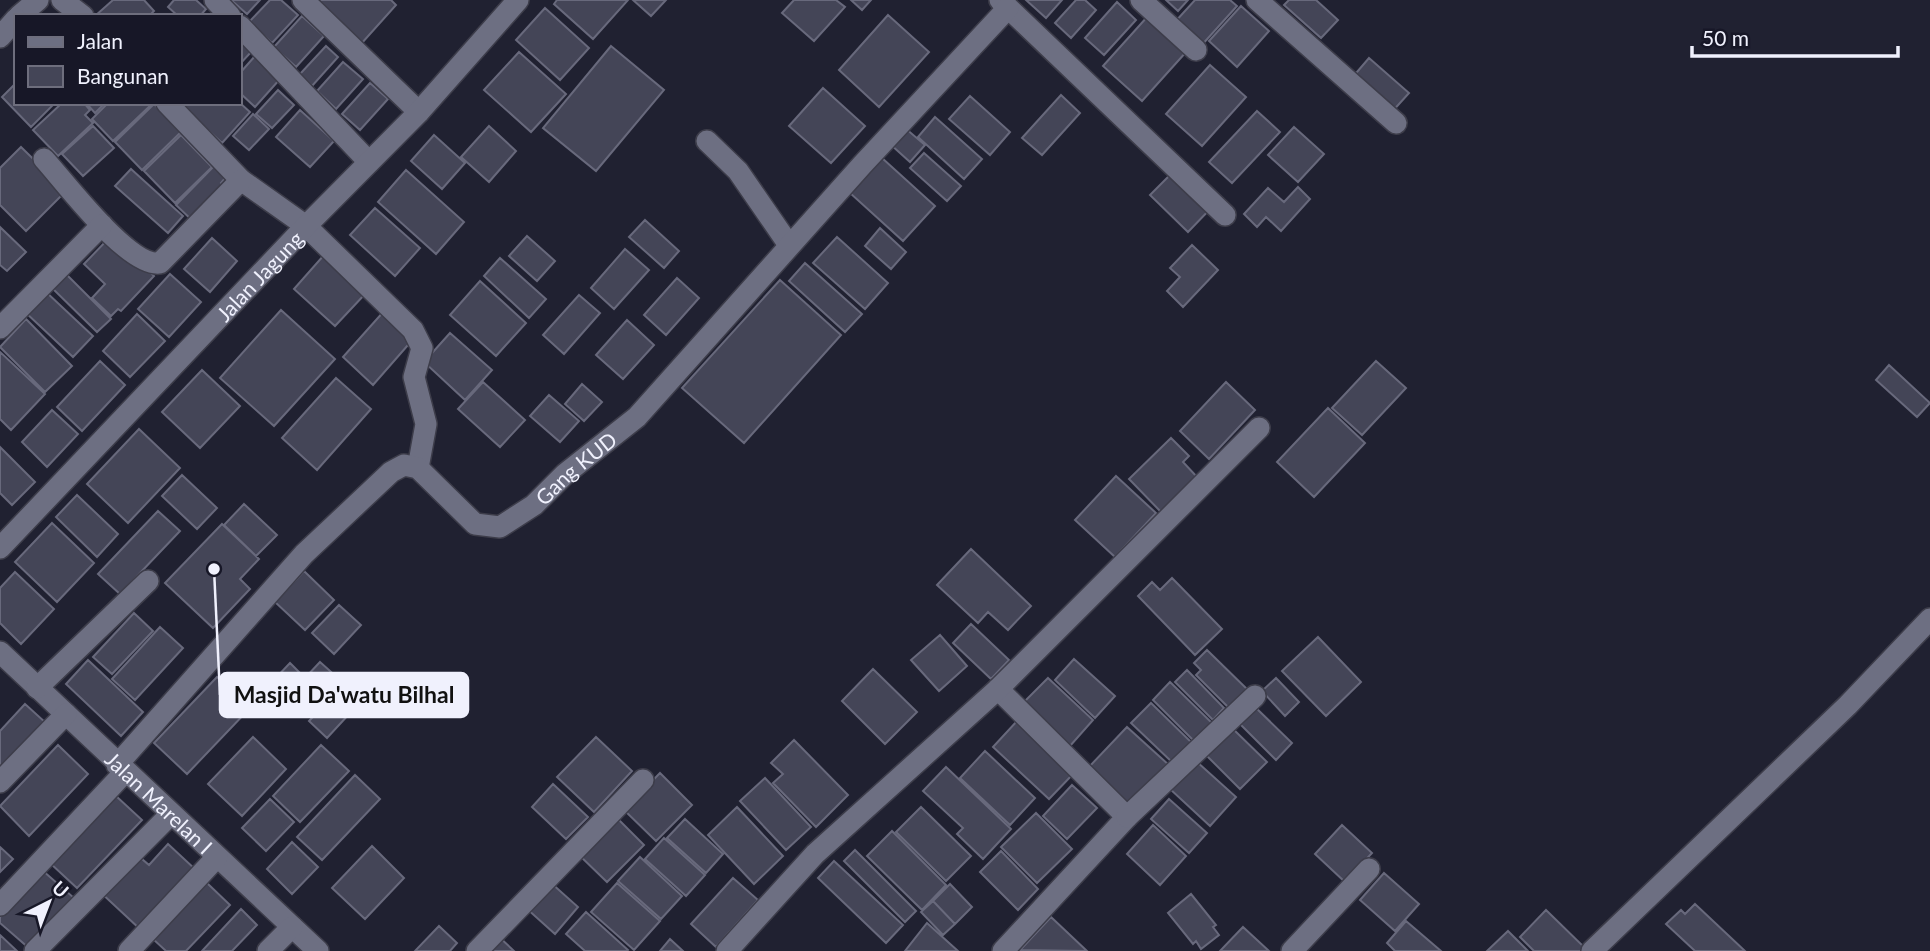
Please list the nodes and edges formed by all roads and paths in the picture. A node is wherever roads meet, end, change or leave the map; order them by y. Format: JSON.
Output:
{"nodes":[{"id":1,"x":37,"y":0,"type":"edge"},
{"id":2,"x":62,"y":0,"type":"edge"},
{"id":3,"x":215,"y":0,"type":"edge"},
{"id":4,"x":303,"y":0,"type":"edge"},
{"id":5,"x":518,"y":0,"type":"edge"},
{"id":6,"x":1141,"y":0,"type":"edge"},
{"id":7,"x":1256,"y":0,"type":"edge"},
{"id":8,"x":1004,"y":4,"type":"edge"},
{"id":9,"x":21,"y":14,"type":"edge"},
{"id":10,"x":80,"y":14,"type":"edge"},
{"id":11,"x":228,"y":14,"type":"edge"},
{"id":12,"x":14,"y":21,"type":"edge"},
{"id":13,"x":242,"y":28,"type":"edge"},
{"id":14,"x":0,"y":37,"type":"edge"},
{"id":15,"x":1196,"y":50,"type":"dead end"},
{"id":16,"x":169,"y":105,"type":"edge"},
{"id":17,"x":419,"y":112,"type":"junction"},
{"id":18,"x":1396,"y":123,"type":"dead end"},
{"id":19,"x":707,"y":141,"type":"dead end"},
{"id":20,"x":44,"y":159,"type":"dead end"},
{"id":21,"x":369,"y":162,"type":"junction"},
{"id":22,"x":240,"y":180,"type":"junction"},
{"id":23,"x":1225,"y":215,"type":"dead end"},
{"id":24,"x":102,"y":225,"type":"junction"},
{"id":25,"x":306,"y":226,"type":"junction"},
{"id":26,"x":789,"y":246,"type":"junction"},
{"id":27,"x":0,"y":328,"type":"edge"},
{"id":28,"x":1259,"y":428,"type":"dead end"},
{"id":29,"x":418,"y":468,"type":"junction"},
{"id":30,"x":0,"y":548,"type":"edge"},
{"id":31,"x":148,"y":581,"type":"dead end"},
{"id":32,"x":1930,"y":619,"type":"edge"},
{"id":33,"x":0,"y":652,"type":"edge"},
{"id":34,"x":37,"y":688,"type":"junction"},
{"id":35,"x":999,"y":689,"type":"junction"},
{"id":36,"x":1255,"y":696,"type":"dead end"},
{"id":37,"x":66,"y":714,"type":"junction"},
{"id":38,"x":121,"y":768,"type":"junction"},
{"id":39,"x":643,"y":780,"type":"dead end"},
{"id":40,"x":0,"y":782,"type":"edge"},
{"id":41,"x":170,"y":815,"type":"junction"},
{"id":42,"x":1127,"y":817,"type":"junction"},
{"id":43,"x":217,"y":857,"type":"junction"},
{"id":44,"x":1369,"y":869,"type":"dead end"},
{"id":45,"x":0,"y":905,"type":"edge"},
{"id":46,"x":292,"y":927,"type":"junction"},
{"id":47,"x":35,"y":951,"type":"edge"},
{"id":48,"x":130,"y":951,"type":"edge"},
{"id":49,"x":268,"y":951,"type":"edge"},
{"id":50,"x":318,"y":951,"type":"edge"},
{"id":51,"x":477,"y":951,"type":"edge"},
{"id":52,"x":727,"y":951,"type":"edge"},
{"id":53,"x":1003,"y":951,"type":"edge"},
{"id":54,"x":1292,"y":951,"type":"edge"},
{"id":55,"x":1592,"y":951,"type":"edge"}],
"edges":[{"from":1,"to":9,"type":"street"},
{"from":2,"to":10,"type":"street"},
{"from":3,"to":11,"type":"street"},
{"from":4,"to":17,"type":"street"},
{"from":5,"to":17,"type":"street","name":"Jalan Jagung"},
{"from":6,"to":15,"type":"street"},
{"from":7,"to":18,"type":"street"},
{"from":8,"to":23,"type":"street"},
{"from":8,"to":26,"type":"street","name":"Gang KUD"},
{"from":12,"to":14,"type":"street"},
{"from":13,"to":21,"type":"street"},
{"from":16,"to":22,"type":"street"},
{"from":17,"to":21,"type":"street","name":"Jalan Jagung"},
{"from":19,"to":26,"type":"street"},
{"from":20,"to":24,"type":"street"},
{"from":21,"to":25,"type":"street","name":"Jalan Jagung"},
{"from":22,"to":24,"type":"street"},
{"from":22,"to":25,"type":"street"},
{"from":24,"to":27,"type":"street"},
{"from":25,"to":29,"type":"street"},
{"from":25,"to":30,"type":"street","name":"Jalan Jagung"},
{"from":26,"to":29,"type":"street","name":"Gang KUD"},
{"from":28,"to":35,"type":"street"},
{"from":29,"to":38,"type":"street"},
{"from":31,"to":34,"type":"street"},
{"from":32,"to":55,"type":"street"},
{"from":33,"to":34,"type":"street","name":"Jalan Marelan I"},
{"from":34,"to":37,"type":"street","name":"Jalan Marelan I"},
{"from":35,"to":42,"type":"street"},
{"from":35,"to":52,"type":"street"},
{"from":36,"to":42,"type":"street"},
{"from":37,"to":38,"type":"street","name":"Jalan Marelan I"},
{"from":37,"to":40,"type":"street"},
{"from":38,"to":41,"type":"street","name":"Jalan Marelan I"},
{"from":38,"to":45,"type":"street"},
{"from":39,"to":51,"type":"street"},
{"from":41,"to":43,"type":"street","name":"Jalan Marelan I"},
{"from":41,"to":47,"type":"street"},
{"from":42,"to":53,"type":"street"},
{"from":43,"to":46,"type":"street","name":"Jalan Marelan I"},
{"from":43,"to":48,"type":"street"},
{"from":44,"to":54,"type":"street"},
{"from":46,"to":49,"type":"street"},
{"from":46,"to":50,"type":"street","name":"Jalan Marelan I"}]}
